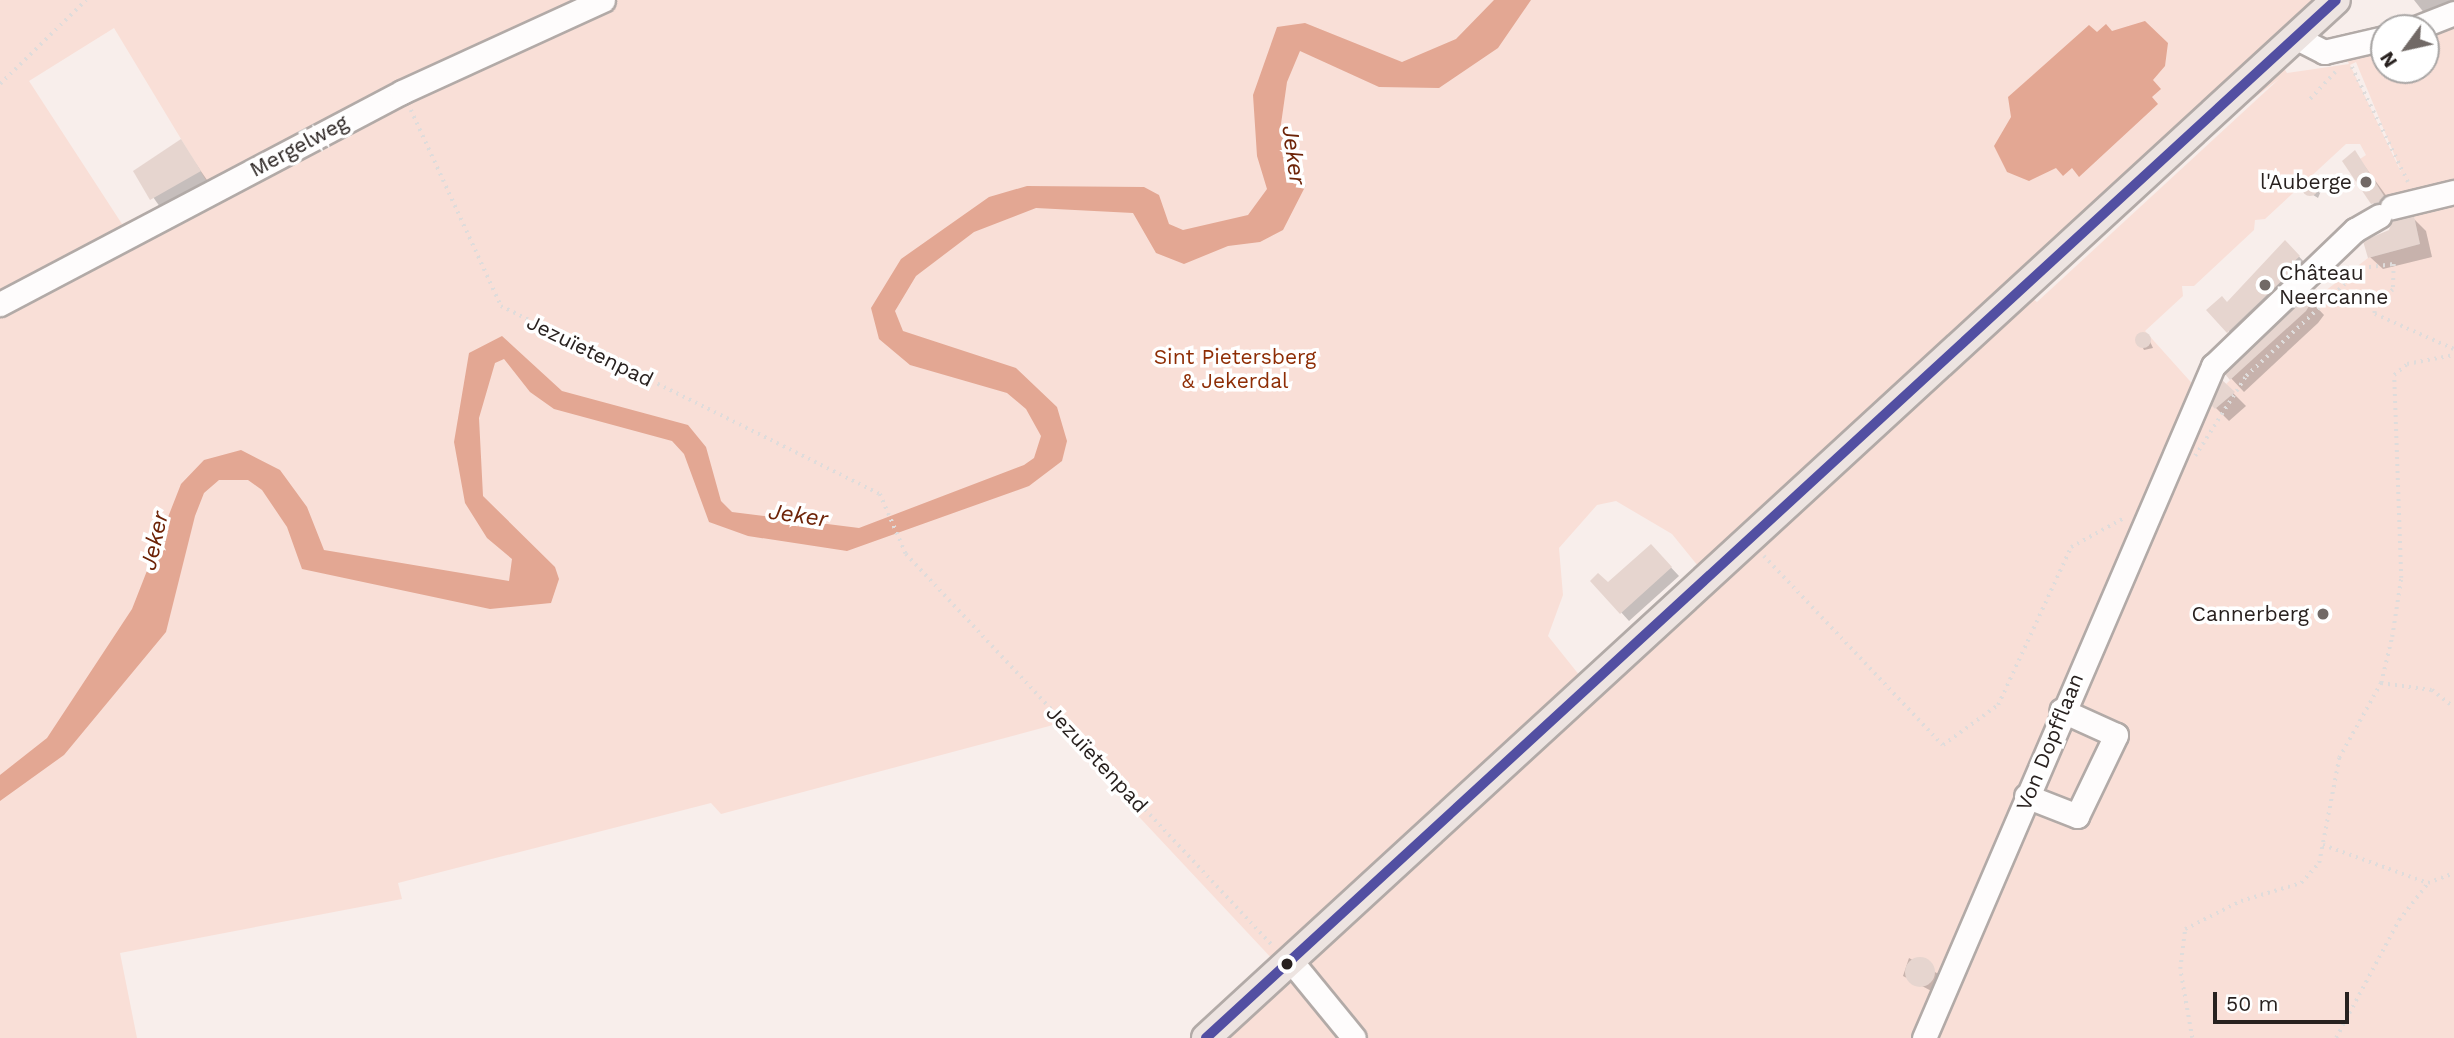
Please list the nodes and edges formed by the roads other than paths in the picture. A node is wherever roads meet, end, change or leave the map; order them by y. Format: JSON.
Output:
{"nodes":[{"id":1,"x":603,"y":0,"type":"edge"},
{"id":2,"x":2336,"y":0,"type":"edge"},
{"id":3,"x":2295,"y":37,"type":"junction"},
{"id":4,"x":2370,"y":42,"type":"edge"},
{"id":5,"x":2454,"y":192,"type":"edge"},
{"id":6,"x":0,"y":304,"type":"edge"},
{"id":7,"x":2061,"y":710,"type":"junction"},
{"id":8,"x":2026,"y":796,"type":"junction"},
{"id":9,"x":1291,"y":961,"type":"junction"},
{"id":10,"x":1206,"y":1038,"type":"edge"},
{"id":11,"x":1354,"y":1038,"type":"edge"},
{"id":12,"x":1924,"y":1038,"type":"edge"}],
"edges":[{"from":1,"to":6,"type":"street","name":"Mergelweg"},
{"from":2,"to":3,"type":"main road"},
{"from":3,"to":4,"type":"street"},
{"from":3,"to":9,"type":"main road"},
{"from":5,"to":7,"type":"street","name":"Von Dopfflaan"},
{"from":7,"to":8,"type":"street","name":"Von Dopfflaan"},
{"from":7,"to":8,"type":"street"},
{"from":8,"to":12,"type":"street","name":"Von Dopfflaan"},
{"from":9,"to":10,"type":"main road"},
{"from":9,"to":11,"type":"street"}]}
